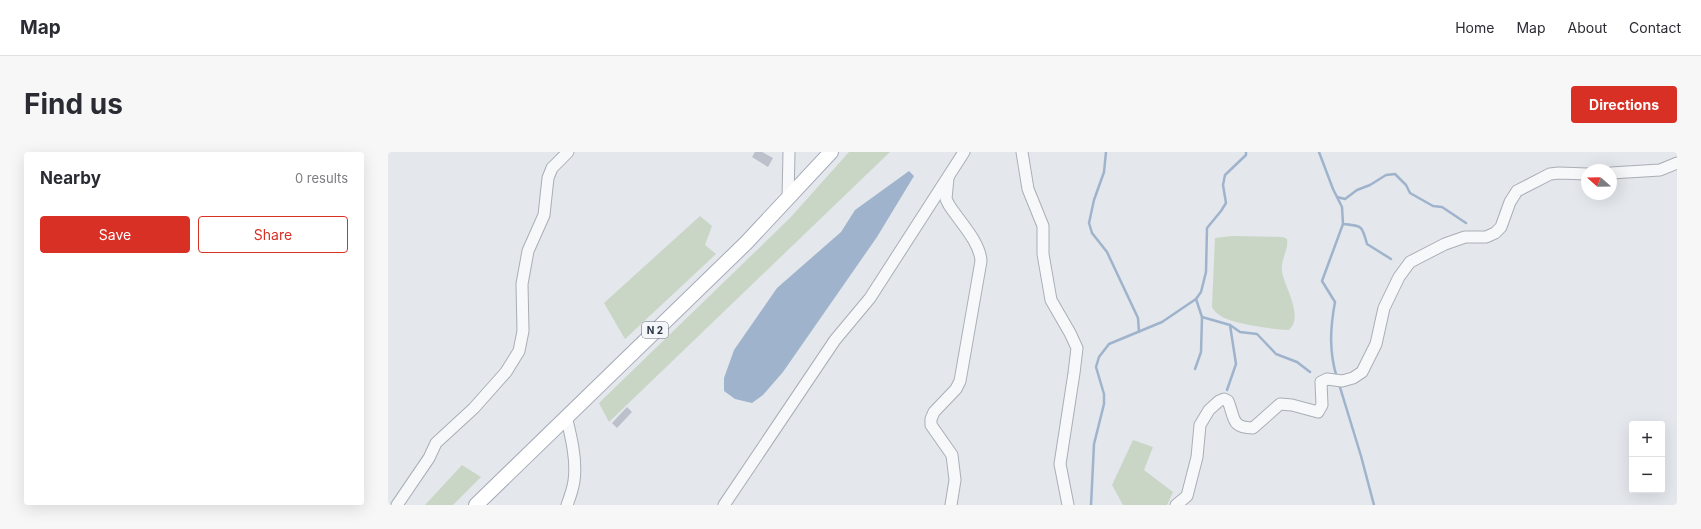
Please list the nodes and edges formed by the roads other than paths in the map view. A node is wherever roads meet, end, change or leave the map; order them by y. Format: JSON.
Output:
{"nodes":[{"id":1,"x":568,"y":152,"type":"edge"},
{"id":2,"x":789,"y":152,"type":"edge"},
{"id":3,"x":831,"y":152,"type":"edge"},
{"id":4,"x":964,"y":152,"type":"edge"},
{"id":5,"x":1022,"y":152,"type":"edge"},
{"id":6,"x":1677,"y":163,"type":"edge"},
{"id":7,"x":1617,"y":173,"type":"edge"},
{"id":8,"x":1581,"y":174,"type":"edge"},
{"id":9,"x":948,"y":178,"type":"junction"},
{"id":10,"x":788,"y":198,"type":"junction"},
{"id":11,"x":566,"y":416,"type":"junction"},
{"id":12,"x":398,"y":505,"type":"edge"},
{"id":13,"x":476,"y":505,"type":"edge"},
{"id":14,"x":567,"y":505,"type":"edge"},
{"id":15,"x":724,"y":505,"type":"edge"},
{"id":16,"x":951,"y":505,"type":"edge"},
{"id":17,"x":1068,"y":505,"type":"edge"},
{"id":18,"x":1176,"y":505,"type":"edge"}],
"edges":[{"from":1,"to":12,"type":"street"},
{"from":2,"to":10,"type":"street"},
{"from":3,"to":10,"type":"main road","number":"N 2"},
{"from":4,"to":9,"type":"street"},
{"from":5,"to":17,"type":"street"},
{"from":6,"to":7,"type":"street"},
{"from":8,"to":18,"type":"street"},
{"from":9,"to":15,"type":"street"},
{"from":9,"to":16,"type":"street"},
{"from":10,"to":11,"type":"main road","number":"N 2"},
{"from":11,"to":13,"type":"main road","number":"N 2"},
{"from":11,"to":14,"type":"street"}]}
